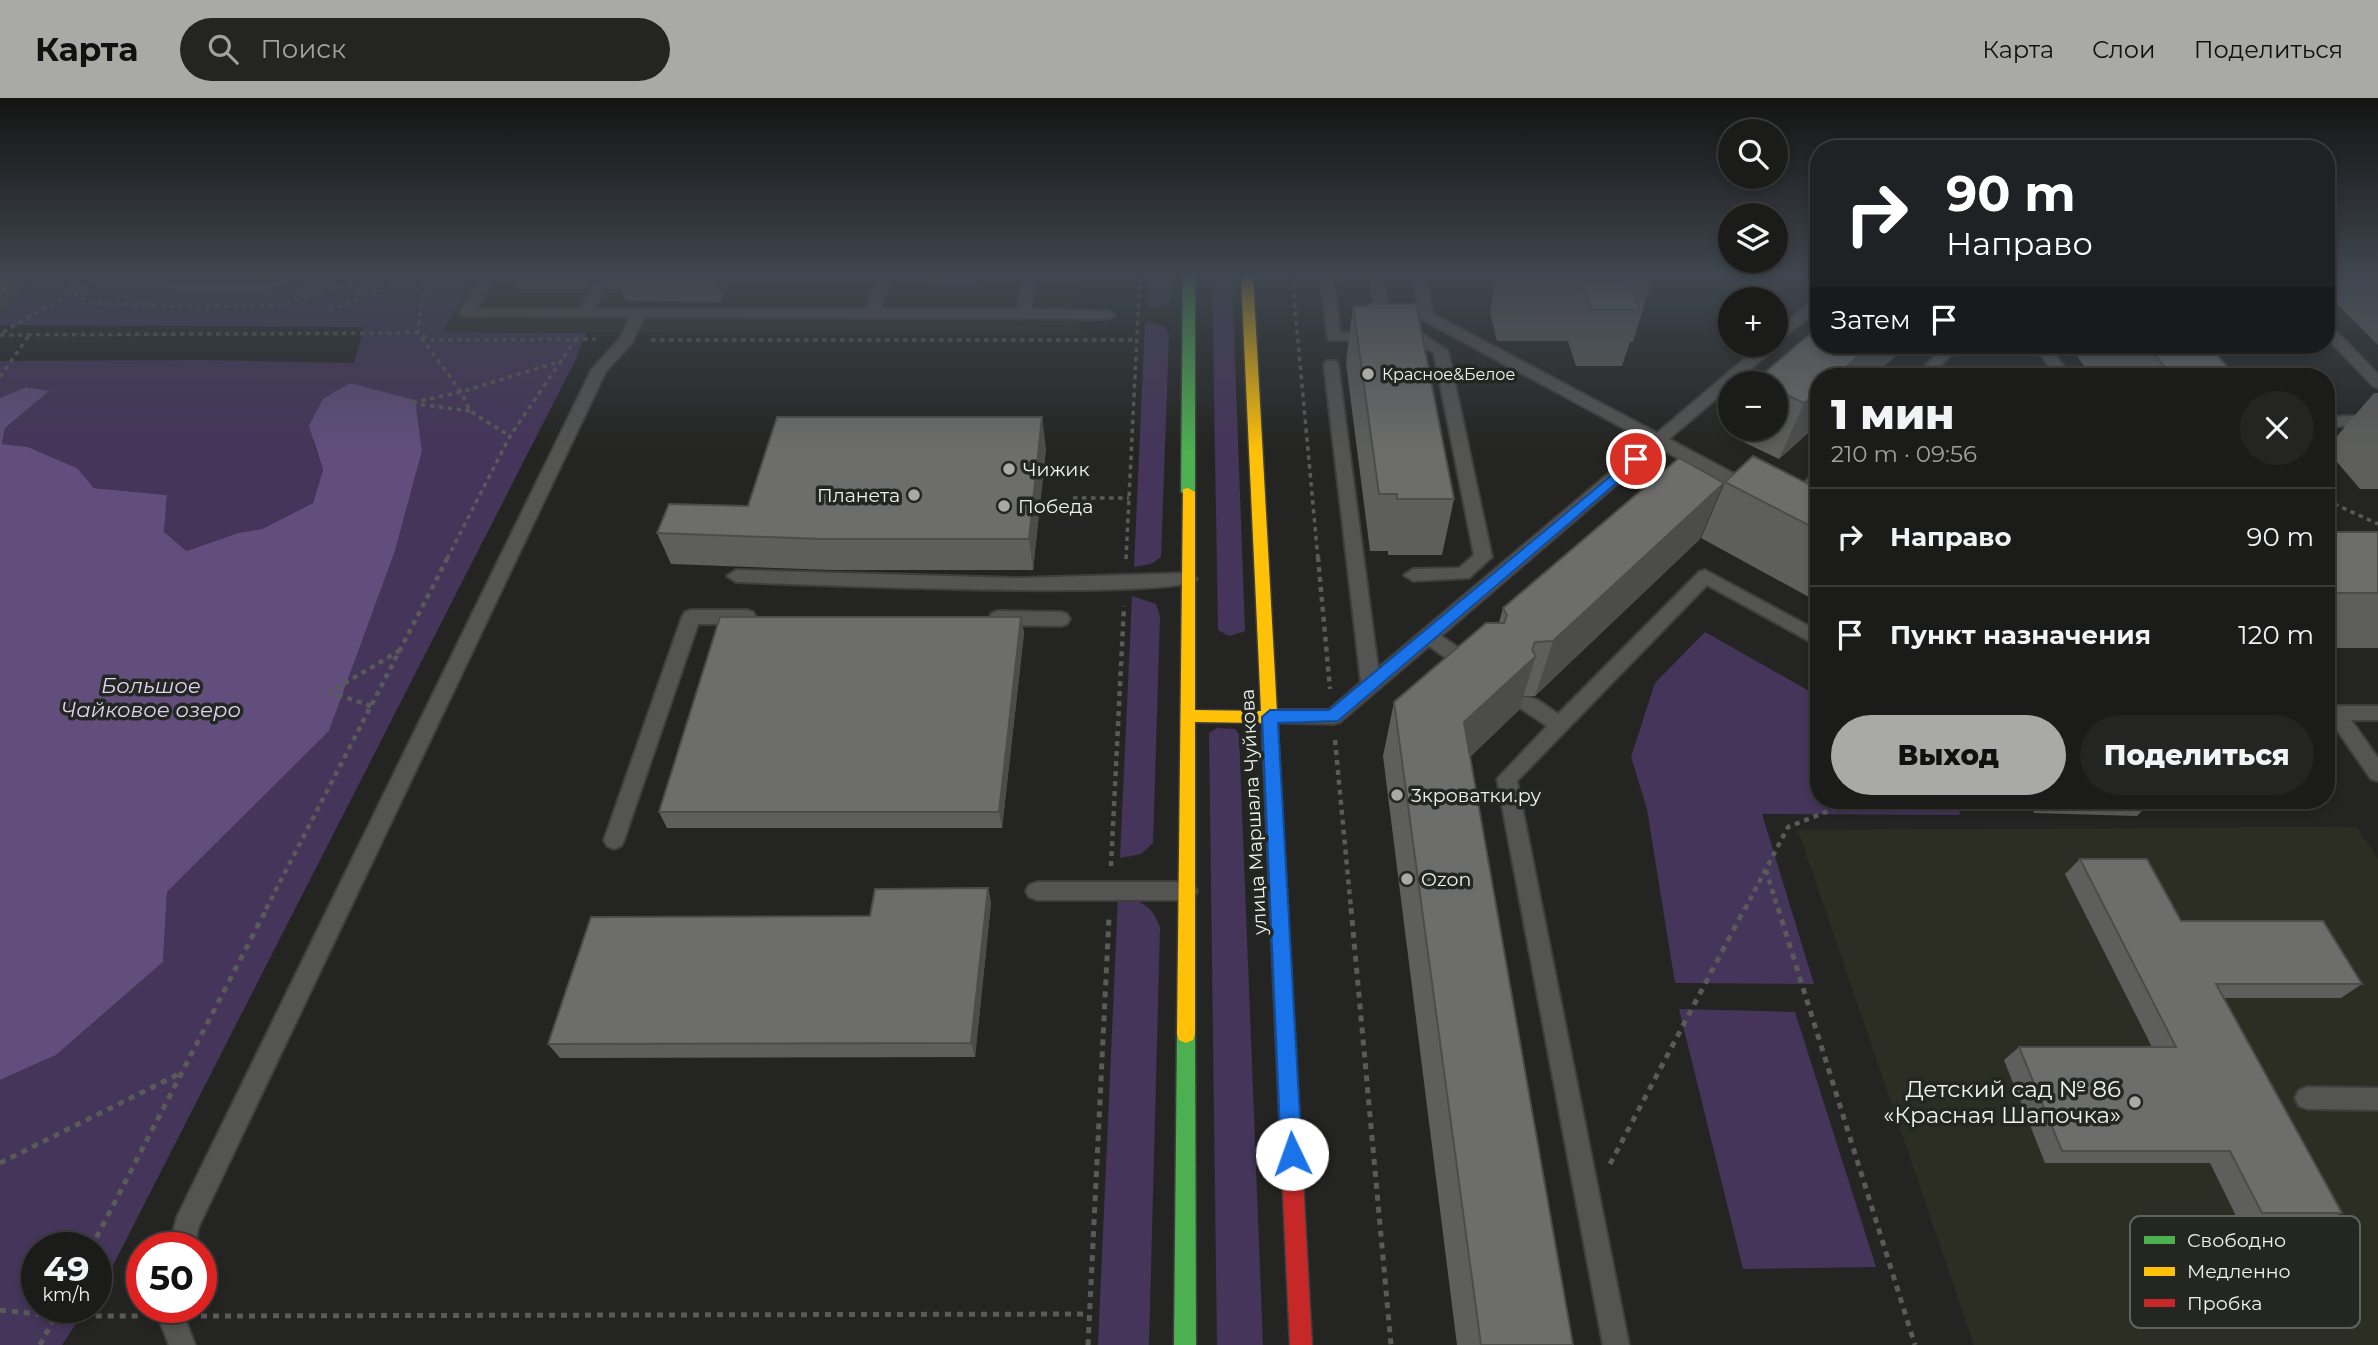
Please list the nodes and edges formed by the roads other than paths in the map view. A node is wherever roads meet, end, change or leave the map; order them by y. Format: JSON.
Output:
{"nodes":[{"id":1,"x":630,"y":334,"type":"edge"},
{"id":2,"x":1189,"y":334,"type":"edge"},
{"id":3,"x":1250,"y":334,"type":"edge"},
{"id":4,"x":1333,"y":334,"type":"edge"},
{"id":5,"x":1422,"y":334,"type":"edge"},
{"id":6,"x":1460,"y":334,"type":"edge"},
{"id":7,"x":1386,"y":337,"type":"joint"},
{"id":8,"x":1418,"y":337,"type":"junction"},
{"id":9,"x":2335,"y":338,"type":"edge"},
{"id":10,"x":1945,"y":354,"type":"edge"},
{"id":11,"x":1755,"y":357,"type":"edge"},
{"id":12,"x":2360,"y":363,"type":"junction"},
{"id":13,"x":2378,"y":363,"type":"edge"},
{"id":14,"x":1331,"y":364,"type":"dead end"},
{"id":15,"x":1930,"y":368,"type":"edge"},
{"id":16,"x":2378,"y":383,"type":"edge"},
{"id":17,"x":2378,"y":420,"type":"edge"},
{"id":18,"x":2335,"y":422,"type":"edge"},
{"id":19,"x":1657,"y":441,"type":"junction"},
{"id":20,"x":1810,"y":485,"type":"edge"},
{"id":21,"x":1413,"y":575,"type":"dead end"},
{"id":22,"x":736,"y":576,"type":"dead end"},
{"id":23,"x":1188,"y":579,"type":"junction"},
{"id":24,"x":760,"y":617,"type":"edge"},
{"id":25,"x":979,"y":618,"type":"edge"},
{"id":26,"x":1061,"y":619,"type":"dead end"},
{"id":27,"x":1810,"y":635,"type":"edge"},
{"id":28,"x":1428,"y":636,"type":"junction"},
{"id":29,"x":1480,"y":671,"type":"edge"},
{"id":30,"x":1371,"y":684,"type":"junction"},
{"id":31,"x":1527,"y":703,"type":"edge"},
{"id":32,"x":2335,"y":713,"type":"edge"},
{"id":33,"x":2378,"y":713,"type":"edge"},
{"id":34,"x":1187,"y":716,"type":"junction"},
{"id":35,"x":1270,"y":717,"type":"junction"},
{"id":36,"x":2335,"y":719,"type":"edge"},
{"id":37,"x":1560,"y":725,"type":"junction"},
{"id":38,"x":2378,"y":773,"type":"edge"},
{"id":39,"x":614,"y":841,"type":"dead end"},
{"id":40,"x":1037,"y":891,"type":"dead end"},
{"id":41,"x":1186,"y":891,"type":"junction"},
{"id":42,"x":2307,"y":1098,"type":"dead end"},
{"id":43,"x":2378,"y":1099,"type":"edge"},
{"id":44,"x":185,"y":1232,"type":"edge"},
{"id":45,"x":175,"y":1323,"type":"edge"},
{"id":46,"x":182,"y":1345,"type":"edge"},
{"id":47,"x":1185,"y":1345,"type":"edge"},
{"id":48,"x":1301,"y":1345,"type":"edge"},
{"id":49,"x":1616,"y":1345,"type":"edge"}],
"edges":[{"from":1,"to":44,"type":"lane"},
{"from":2,"to":23,"type":"main road"},
{"from":3,"to":35,"type":"main road","name":"улица Маршала Чуйкова"},
{"from":4,"to":7,"type":"lane"},
{"from":5,"to":8,"type":"lane"},
{"from":6,"to":19,"type":"lane"},
{"from":7,"to":8,"type":"lane"},
{"from":8,"to":21,"type":"lane"},
{"from":9,"to":12,"type":"lane"},
{"from":10,"to":15,"type":"lane"},
{"from":11,"to":19,"type":"lane"},
{"from":12,"to":13,"type":"lane"},
{"from":12,"to":16,"type":"lane"},
{"from":14,"to":30,"type":"lane"},
{"from":17,"to":18,"type":"lane"},
{"from":19,"to":20,"type":"lane"},
{"from":19,"to":28,"type":"lane"},
{"from":22,"to":23,"type":"lane"},
{"from":23,"to":34,"type":"main road"},
{"from":24,"to":39,"type":"lane"},
{"from":25,"to":26,"type":"lane"},
{"from":27,"to":37,"type":"lane"},
{"from":28,"to":29,"type":"lane"},
{"from":28,"to":30,"type":"lane"},
{"from":30,"to":35,"type":"lane"},
{"from":31,"to":37,"type":"lane"},
{"from":32,"to":33,"type":"lane"},
{"from":34,"to":35,"type":"main road"},
{"from":34,"to":41,"type":"main road"},
{"from":35,"to":48,"type":"main road","name":"улица Маршала Чуйкова"},
{"from":36,"to":38,"type":"lane"},
{"from":37,"to":49,"type":"lane"},
{"from":40,"to":41,"type":"lane"},
{"from":41,"to":47,"type":"main road"},
{"from":42,"to":43,"type":"lane"},
{"from":45,"to":46,"type":"lane"}]}
